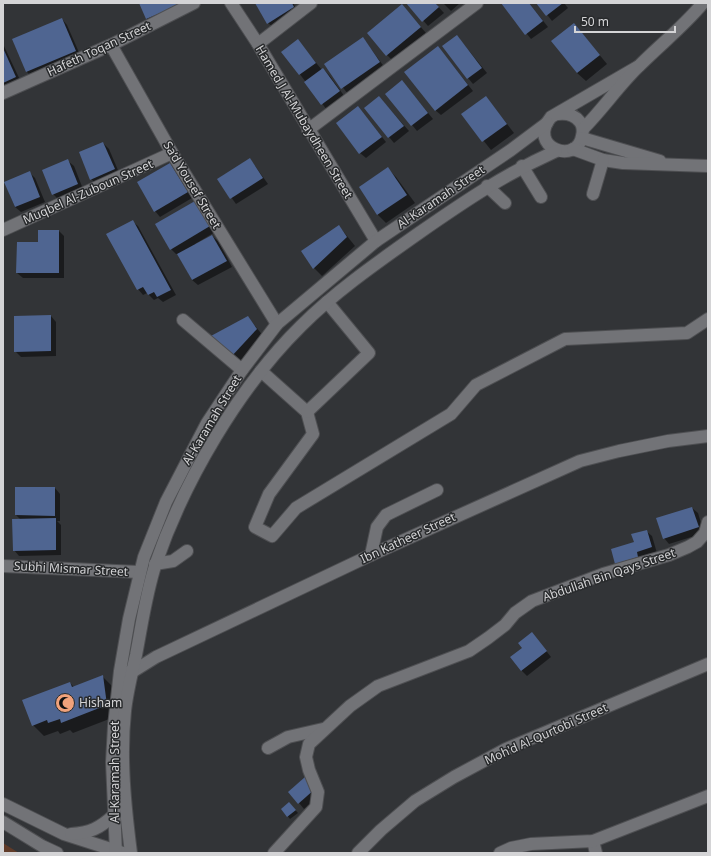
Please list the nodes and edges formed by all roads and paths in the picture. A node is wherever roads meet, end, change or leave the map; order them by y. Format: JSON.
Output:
{"nodes":[{"id":1,"x":194,"y":3,"type":"edge"},
{"id":2,"x":232,"y":3,"type":"edge"},
{"id":3,"x":311,"y":3,"type":"edge"},
{"id":4,"x":477,"y":3,"type":"edge"},
{"id":5,"x":703,"y":3,"type":"edge"},
{"id":6,"x":258,"y":44,"type":"junction"},
{"id":7,"x":111,"y":45,"type":"junction"},
{"id":8,"x":638,"y":66,"type":"junction"},
{"id":9,"x":3,"y":93,"type":"edge"},
{"id":10,"x":558,"y":114,"type":"junction"},
{"id":11,"x":547,"y":123,"type":"junction"},
{"id":12,"x":308,"y":130,"type":"junction"},
{"id":13,"x":583,"y":134,"type":"junction"},
{"id":14,"x":573,"y":150,"type":"junction"},
{"id":15,"x":556,"y":151,"type":"junction"},
{"id":16,"x":172,"y":154,"type":"junction"},
{"id":17,"x":603,"y":160,"type":"junction"},
{"id":18,"x":670,"y":164,"type":"junction"},
{"id":19,"x":522,"y":166,"type":"junction"},
{"id":20,"x":708,"y":166,"type":"edge"},
{"id":21,"x":487,"y":186,"type":"junction"},
{"id":22,"x":593,"y":194,"type":"dead end"},
{"id":23,"x":541,"y":197,"type":"dead end"},
{"id":24,"x":505,"y":203,"type":"dead end"},
{"id":25,"x":3,"y":230,"type":"edge"},
{"id":26,"x":376,"y":241,"type":"junction"},
{"id":27,"x":327,"y":302,"type":"junction"},
{"id":28,"x":708,"y":318,"type":"edge"},
{"id":29,"x":183,"y":320,"type":"dead end"},
{"id":30,"x":277,"y":324,"type":"junction"},
{"id":31,"x":242,"y":370,"type":"junction"},
{"id":32,"x":261,"y":371,"type":"junction"},
{"id":33,"x":308,"y":412,"type":"junction"},
{"id":34,"x":708,"y":436,"type":"edge"},
{"id":35,"x":437,"y":490,"type":"dead end"},
{"id":36,"x":708,"y":522,"type":"edge"},
{"id":37,"x":188,"y":551,"type":"dead end"},
{"id":38,"x":371,"y":555,"type":"junction"},
{"id":39,"x":155,"y":564,"type":"junction"},
{"id":40,"x":3,"y":566,"type":"edge"},
{"id":41,"x":139,"y":572,"type":"junction"},
{"id":42,"x":708,"y":664,"type":"edge"},
{"id":43,"x":120,"y":671,"type":"junction"},
{"id":44,"x":132,"y":672,"type":"junction"},
{"id":45,"x":323,"y":729,"type":"junction"},
{"id":46,"x":268,"y":748,"type":"dead end"},
{"id":47,"x":708,"y":796,"type":"edge"},
{"id":48,"x":3,"y":804,"type":"edge"},
{"id":49,"x":114,"y":815,"type":"junction"},
{"id":50,"x":3,"y":822,"type":"edge"},
{"id":51,"x":64,"y":834,"type":"junction"},
{"id":52,"x":593,"y":841,"type":"junction"},
{"id":53,"x":41,"y":850,"type":"edge"},
{"id":54,"x":118,"y":852,"type":"edge"},
{"id":55,"x":57,"y":853,"type":"edge"},
{"id":56,"x":131,"y":853,"type":"edge"},
{"id":57,"x":274,"y":853,"type":"edge"},
{"id":58,"x":358,"y":853,"type":"edge"},
{"id":59,"x":500,"y":853,"type":"edge"},
{"id":60,"x":596,"y":853,"type":"edge"}],
"edges":[{"from":1,"to":7,"type":"street","name":"Hafeth Toqan Street"},
{"from":2,"to":6,"type":"street","name":"Hamed J Al-Mubaydheen Street"},
{"from":3,"to":6,"type":"street"},
{"from":4,"to":12,"type":"street"},
{"from":5,"to":8,"type":"street"},
{"from":6,"to":12,"type":"street","name":"Hamed J Al-Mubaydheen Street"},
{"from":7,"to":9,"type":"street","name":"Hafeth Toqan Street"},
{"from":7,"to":16,"type":"street","name":"Sa‘d Yousef Street"},
{"from":8,"to":10,"type":"street"},
{"from":8,"to":13,"type":"street"},
{"from":10,"to":11,"type":"street"},
{"from":10,"to":13,"type":"street"},
{"from":11,"to":15,"type":"street"},
{"from":11,"to":26,"type":"street","name":"Al-Karamah Street"},
{"from":12,"to":26,"type":"street","name":"Hamed J Al-Mubaydheen Street"},
{"from":13,"to":14,"type":"street"},
{"from":13,"to":18,"type":"street"},
{"from":14,"to":15,"type":"street"},
{"from":14,"to":17,"type":"street"},
{"from":15,"to":19,"type":"street","name":"Al-Karamah Street"},
{"from":16,"to":25,"type":"street","name":"Muqbel Al-Zuboun Street"},
{"from":16,"to":30,"type":"street","name":"Sa‘d Yousef Street"},
{"from":17,"to":18,"type":"street"},
{"from":17,"to":22,"type":"street"},
{"from":18,"to":20,"type":"street"},
{"from":19,"to":21,"type":"street","name":"Al-Karamah Street"},
{"from":19,"to":23,"type":"street"},
{"from":21,"to":24,"type":"street"},
{"from":21,"to":27,"type":"street","name":"Al-Karamah Street"},
{"from":26,"to":30,"type":"street","name":"Al-Karamah Street"},
{"from":27,"to":32,"type":"street","name":"Al-Karamah Street"},
{"from":27,"to":33,"type":"street"},
{"from":28,"to":33,"type":"street"},
{"from":29,"to":31,"type":"street"},
{"from":30,"to":31,"type":"street","name":"Al-Karamah Street"},
{"from":31,"to":41,"type":"street","name":"Al-Karamah Street"},
{"from":32,"to":33,"type":"street"},
{"from":32,"to":39,"type":"street","name":"Al-Karamah Street"},
{"from":34,"to":38,"type":"street","name":"Ibn Katheer Street"},
{"from":35,"to":38,"type":"street"},
{"from":36,"to":45,"type":"street","name":"Abdullah Bin Qays Street"},
{"from":37,"to":39,"type":"street"},
{"from":38,"to":44,"type":"street","name":"Ibn Katheer Street"},
{"from":39,"to":44,"type":"street","name":"Al-Karamah Street"},
{"from":40,"to":41,"type":"street","name":"Subhi Mismar Street"},
{"from":41,"to":43,"type":"street","name":"Al-Karamah Street"},
{"from":42,"to":58,"type":"street","name":"Moh'd Al-Qurtobi Street"},
{"from":43,"to":44,"type":"street"},
{"from":43,"to":49,"type":"street","name":"Al-Karamah Street"},
{"from":44,"to":56,"type":"street","name":"Al-Karamah Street"},
{"from":45,"to":46,"type":"street"},
{"from":45,"to":57,"type":"street","name":"Abdullah Bin Qays Street"},
{"from":47,"to":52,"type":"street"},
{"from":48,"to":51,"type":"street"},
{"from":49,"to":51,"type":"street"},
{"from":49,"to":54,"type":"street","name":"Al-Karamah Street"},
{"from":50,"to":53,"type":"street"},
{"from":51,"to":54,"type":"street"},
{"from":52,"to":59,"type":"street"},
{"from":52,"to":60,"type":"street"},
{"from":53,"to":55,"type":"street"}]}
